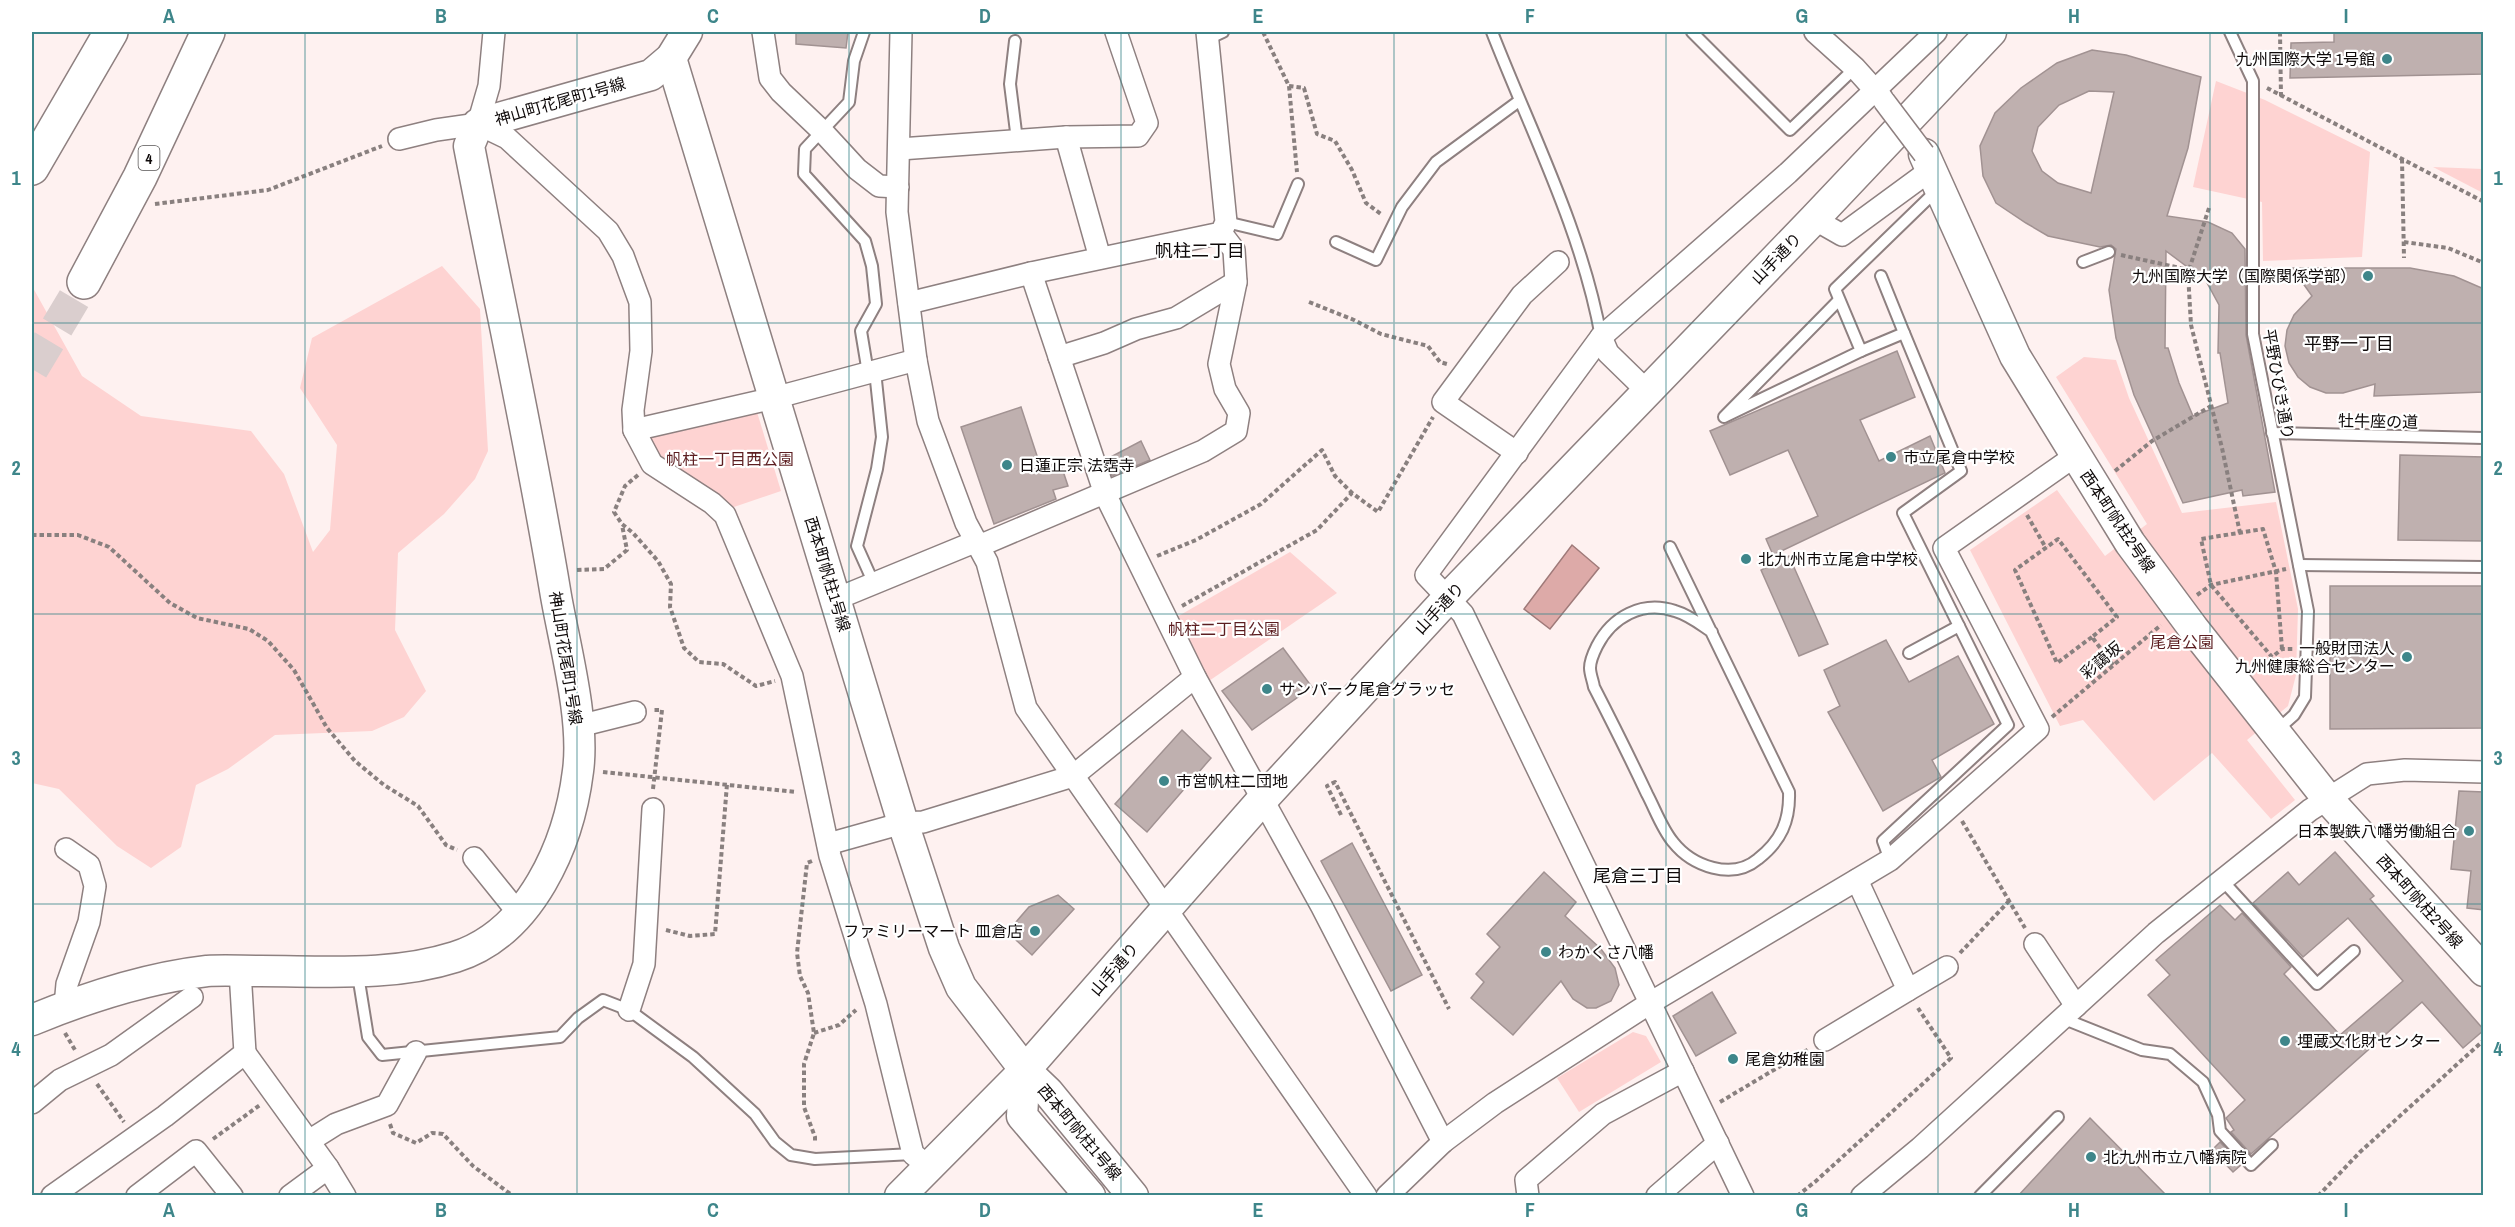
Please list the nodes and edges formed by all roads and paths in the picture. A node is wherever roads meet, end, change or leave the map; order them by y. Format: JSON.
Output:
{"nodes":[{"id":1,"x":111,"y":32,"type":"edge"},
{"id":2,"x":208,"y":32,"type":"edge"},
{"id":3,"x":494,"y":32,"type":"edge"},
{"id":4,"x":687,"y":32,"type":"edge"},
{"id":5,"x":763,"y":32,"type":"edge"},
{"id":6,"x":864,"y":32,"type":"edge"},
{"id":7,"x":901,"y":32,"type":"edge"},
{"id":8,"x":1116,"y":32,"type":"edge"},
{"id":9,"x":1263,"y":32,"type":"edge"},
{"id":10,"x":1492,"y":32,"type":"edge"},
{"id":11,"x":1692,"y":32,"type":"edge"},
{"id":12,"x":1815,"y":32,"type":"edge"},
{"id":13,"x":1936,"y":32,"type":"edge"},
{"id":14,"x":1991,"y":32,"type":"edge"},
{"id":15,"x":2230,"y":32,"type":"edge"},
{"id":16,"x":2280,"y":32,"type":"edge"},
{"id":17,"x":1213,"y":34,"type":"edge"},
{"id":18,"x":1015,"y":41,"type":"dead end"},
{"id":19,"x":671,"y":58,"type":"junction"},
{"id":20,"x":1855,"y":68,"type":"junction"},
{"id":21,"x":2253,"y":81,"type":"junction"},
{"id":22,"x":1289,"y":86,"type":"junction"},
{"id":23,"x":1879,"y":95,"type":"junction"},
{"id":24,"x":2281,"y":96,"type":"junction"},
{"id":25,"x":1519,"y":100,"type":"junction"},
{"id":26,"x":478,"y":124,"type":"junction"},
{"id":27,"x":822,"y":131,"type":"junction"},
{"id":28,"x":1066,"y":137,"type":"junction"},
{"id":29,"x":399,"y":140,"type":"joint"},
{"id":30,"x":1017,"y":140,"type":"junction"},
{"id":31,"x":900,"y":149,"type":"junction"},
{"id":32,"x":2402,"y":159,"type":"junction"},
{"id":33,"x":32,"y":168,"type":"edge"},
{"id":34,"x":1932,"y":170,"type":"junction"},
{"id":35,"x":1298,"y":184,"type":"joint"},
{"id":36,"x":898,"y":187,"type":"junction"},
{"id":37,"x":2484,"y":202,"type":"edge"},
{"id":38,"x":154,"y":205,"type":"dead end"},
{"id":39,"x":2209,"y":208,"type":"dead end"},
{"id":40,"x":1814,"y":219,"type":"junction"},
{"id":41,"x":1394,"y":223,"type":"junction"},
{"id":42,"x":1223,"y":227,"type":"junction"},
{"id":43,"x":1336,"y":242,"type":"dead end"},
{"id":44,"x":2404,"y":242,"type":"junction"},
{"id":45,"x":2109,"y":252,"type":"joint"},
{"id":46,"x":1100,"y":258,"type":"junction"},
{"id":47,"x":2404,"y":258,"type":"dead end"},
{"id":48,"x":1558,"y":262,"type":"dead end"},
{"id":49,"x":2083,"y":262,"type":"dead end"},
{"id":50,"x":2484,"y":263,"type":"edge"},
{"id":51,"x":2189,"y":270,"type":"junction"},
{"id":52,"x":1031,"y":273,"type":"junction"},
{"id":53,"x":1881,"y":276,"type":"dead end"},
{"id":54,"x":84,"y":282,"type":"tunnel mouth"},
{"id":55,"x":1236,"y":282,"type":"junction"},
{"id":56,"x":1839,"y":300,"type":"junction"},
{"id":57,"x":1309,"y":302,"type":"dead end"},
{"id":58,"x":909,"y":303,"type":"junction"},
{"id":59,"x":1904,"y":333,"type":"junction"},
{"id":60,"x":1601,"y":337,"type":"junction"},
{"id":61,"x":1428,"y":346,"type":"dead end"},
{"id":62,"x":1861,"y":351,"type":"junction"},
{"id":63,"x":1059,"y":357,"type":"junction"},
{"id":64,"x":916,"y":360,"type":"junction"},
{"id":65,"x":872,"y":372,"type":"junction"},
{"id":66,"x":1647,"y":391,"type":"junction"},
{"id":67,"x":774,"y":399,"type":"junction"},
{"id":68,"x":1443,"y":402,"type":"junction"},
{"id":69,"x":2211,"y":406,"type":"junction"},
{"id":70,"x":634,"y":430,"type":"junction"},
{"id":71,"x":2272,"y":433,"type":"junction"},
{"id":72,"x":2484,"y":438,"type":"edge"},
{"id":73,"x":1517,"y":453,"type":"junction"},
{"id":74,"x":2075,"y":456,"type":"junction"},
{"id":75,"x":652,"y":464,"type":"junction"},
{"id":76,"x":2094,"y":486,"type":"junction"},
{"id":77,"x":1352,"y":493,"type":"junction"},
{"id":78,"x":1105,"y":494,"type":"junction"},
{"id":79,"x":2017,"y":497,"type":"junction"},
{"id":80,"x":622,"y":524,"type":"junction"},
{"id":81,"x":2240,"y":533,"type":"junction"},
{"id":82,"x":32,"y":535,"type":"edge"},
{"id":83,"x":978,"y":543,"type":"junction"},
{"id":84,"x":1670,"y":547,"type":"dead end"},
{"id":85,"x":2046,"y":548,"type":"junction"},
{"id":86,"x":1140,"y":564,"type":"junction"},
{"id":87,"x":2299,"y":565,"type":"junction"},
{"id":88,"x":2484,"y":567,"type":"edge"},
{"id":89,"x":552,"y":571,"type":"junction"},
{"id":90,"x":2276,"y":572,"type":"junction"},
{"id":91,"x":874,"y":584,"type":"junction"},
{"id":92,"x":2211,"y":585,"type":"junction"},
{"id":93,"x":1448,"y":598,"type":"junction"},
{"id":94,"x":836,"y":599,"type":"junction"},
{"id":95,"x":2179,"y":609,"type":"junction"},
{"id":96,"x":1165,"y":615,"type":"junction"},
{"id":97,"x":1959,"y":626,"type":"junction"},
{"id":98,"x":1712,"y":632,"type":"junction"},
{"id":99,"x":2092,"y":637,"type":"junction"},
{"id":100,"x":2282,"y":649,"type":"junction"},
{"id":101,"x":2307,"y":649,"type":"junction"},
{"id":102,"x":1909,"y":653,"type":"dead end"},
{"id":103,"x":2113,"y":665,"type":"junction"},
{"id":104,"x":792,"y":676,"type":"junction"},
{"id":105,"x":1195,"y":677,"type":"junction"},
{"id":106,"x":662,"y":710,"type":"dead end"},
{"id":107,"x":635,"y":712,"type":"dead end"},
{"id":108,"x":579,"y":726,"type":"junction"},
{"id":109,"x":2038,"y":729,"type":"junction"},
{"id":110,"x":2275,"y":732,"type":"junction"},
{"id":111,"x":579,"y":770,"type":"junction"},
{"id":112,"x":2484,"y":772,"type":"edge"},
{"id":113,"x":654,"y":776,"type":"junction"},
{"id":114,"x":1073,"y":776,"type":"junction"},
{"id":115,"x":727,"y":784,"type":"junction"},
{"id":116,"x":816,"y":794,"type":"junction"},
{"id":117,"x":2327,"y":798,"type":"junction"},
{"id":118,"x":1262,"y":800,"type":"junction"},
{"id":119,"x":1953,"y":805,"type":"junction"},
{"id":120,"x":653,"y":809,"type":"joint"},
{"id":121,"x":1341,"y":815,"type":"dead end"},
{"id":122,"x":903,"y":823,"type":"junction"},
{"id":123,"x":66,"y":849,"type":"dead end"},
{"id":124,"x":829,"y":850,"type":"junction"},
{"id":125,"x":474,"y":858,"type":"joint"},
{"id":126,"x":1890,"y":860,"type":"junction"},
{"id":127,"x":1857,"y":880,"type":"junction"},
{"id":128,"x":2222,"y":880,"type":"junction"},
{"id":129,"x":2009,"y":901,"type":"junction"},
{"id":130,"x":1165,"y":910,"type":"junction"},
{"id":131,"x":520,"y":915,"type":"junction"},
{"id":132,"x":690,"y":936,"type":"dead end"},
{"id":133,"x":2035,"y":944,"type":"joint"},
{"id":134,"x":2354,"y":951,"type":"dead end"},
{"id":135,"x":1947,"y":967,"type":"joint"},
{"id":136,"x":240,"y":971,"type":"junction"},
{"id":137,"x":358,"y":971,"type":"junction"},
{"id":138,"x":2484,"y":971,"type":"edge"},
{"id":139,"x":1908,"y":990,"type":"junction"},
{"id":140,"x":192,"y":997,"type":"dead end"},
{"id":141,"x":1650,"y":1003,"type":"junction"},
{"id":142,"x":876,"y":1004,"type":"junction"},
{"id":143,"x":65,"y":1006,"type":"junction"},
{"id":144,"x":1449,"y":1009,"type":"dead end"},
{"id":145,"x":629,"y":1010,"type":"junction"},
{"id":146,"x":2069,"y":1012,"type":"junction"},
{"id":147,"x":32,"y":1020,"type":"edge"},
{"id":148,"x":1930,"y":1029,"type":"dead end"},
{"id":149,"x":814,"y":1033,"type":"junction"},
{"id":150,"x":1825,"y":1040,"type":"joint"},
{"id":151,"x":2484,"y":1040,"type":"edge"},
{"id":152,"x":416,"y":1052,"type":"junction"},
{"id":153,"x":245,"y":1053,"type":"junction"},
{"id":154,"x":1025,"y":1070,"type":"junction"},
{"id":155,"x":1683,"y":1071,"type":"junction"},
{"id":156,"x":275,"y":1094,"type":"junction"},
{"id":157,"x":32,"y":1103,"type":"edge"},
{"id":158,"x":387,"y":1105,"type":"junction"},
{"id":159,"x":1703,"y":1112,"type":"junction"},
{"id":160,"x":2058,"y":1117,"type":"dead end"},
{"id":161,"x":309,"y":1141,"type":"junction"},
{"id":162,"x":1443,"y":1142,"type":"junction"},
{"id":163,"x":1718,"y":1143,"type":"junction"},
{"id":164,"x":2272,"y":1145,"type":"dead end"},
{"id":165,"x":196,"y":1151,"type":"junction"},
{"id":166,"x":815,"y":1159,"type":"junction"},
{"id":167,"x":920,"y":1160,"type":"junction"},
{"id":168,"x":328,"y":1168,"type":"junction"},
{"id":169,"x":907,"y":1193,"type":"edge"},
{"id":170,"x":1128,"y":1194,"type":"edge"},
{"id":171,"x":52,"y":1196,"type":"edge"},
{"id":172,"x":136,"y":1196,"type":"edge"},
{"id":173,"x":232,"y":1196,"type":"edge"},
{"id":174,"x":290,"y":1196,"type":"edge"},
{"id":175,"x":345,"y":1196,"type":"edge"},
{"id":176,"x":513,"y":1196,"type":"edge"},
{"id":177,"x":1090,"y":1196,"type":"edge"},
{"id":178,"x":1366,"y":1196,"type":"edge"},
{"id":179,"x":1387,"y":1196,"type":"edge"},
{"id":180,"x":1528,"y":1196,"type":"edge"},
{"id":181,"x":1657,"y":1196,"type":"edge"},
{"id":182,"x":1743,"y":1196,"type":"edge"},
{"id":183,"x":1797,"y":1196,"type":"edge"},
{"id":184,"x":1862,"y":1196,"type":"edge"},
{"id":185,"x":1980,"y":1196,"type":"edge"},
{"id":186,"x":2318,"y":1196,"type":"edge"}],
"edges":[{"from":1,"to":33,"type":"highway"},
{"from":2,"to":54,"type":"highway","number":"4"},
{"from":3,"to":26,"type":"street"},
{"from":4,"to":19,"type":"street","name":"神山町花尾町1号線"},
{"from":5,"to":27,"type":"street"},
{"from":6,"to":27,"type":"lane"},
{"from":7,"to":31,"type":"street"},
{"from":8,"to":28,"type":"street"},
{"from":9,"to":22,"type":"path"},
{"from":10,"to":25,"type":"lane"},
{"from":11,"to":20,"type":"lane"},
{"from":12,"to":20,"type":"street","name":"西本町帆柱2号線"},
{"from":13,"to":23,"type":"street"},
{"from":14,"to":40,"type":"street","name":"山手通り"},
{"from":15,"to":21,"type":"lane","name":"平野ひびき通り"},
{"from":16,"to":24,"type":"path"},
{"from":17,"to":42,"type":"street"},
{"from":18,"to":30,"type":"lane"},
{"from":19,"to":26,"type":"street","name":"神山町花尾町1号線"},
{"from":19,"to":67,"type":"street","name":"西本町帆柱1号線"},
{"from":20,"to":23,"type":"street","name":"西本町帆柱2号線"},
{"from":21,"to":24,"type":"path"},
{"from":21,"to":71,"type":"lane","name":"平野ひびき通り"},
{"from":22,"to":35,"type":"path"},
{"from":22,"to":41,"type":"path"},
{"from":23,"to":34,"type":"street","name":"西本町帆柱2号線","bridge":true},
{"from":23,"to":60,"type":"street"},
{"from":24,"to":32,"type":"path"},
{"from":25,"to":41,"type":"lane"},
{"from":25,"to":60,"type":"lane"},
{"from":26,"to":29,"type":"street"},
{"from":26,"to":70,"type":"street"},
{"from":26,"to":89,"type":"street","name":"神山町花尾町1号線"},
{"from":27,"to":36,"type":"street"},
{"from":27,"to":65,"type":"lane"},
{"from":28,"to":30,"type":"street"},
{"from":28,"to":46,"type":"street"},
{"from":29,"to":38,"type":"path"},
{"from":30,"to":31,"type":"street"},
{"from":31,"to":36,"type":"street"},
{"from":32,"to":37,"type":"path"},
{"from":32,"to":44,"type":"path"},
{"from":34,"to":40,"type":"street"},
{"from":34,"to":56,"type":"lane"},
{"from":34,"to":74,"type":"street","name":"西本町帆柱2号線"},
{"from":35,"to":42,"type":"lane"},
{"from":36,"to":58,"type":"street"},
{"from":39,"to":51,"type":"path"},
{"from":40,"to":66,"type":"street","name":"山手通り"},
{"from":41,"to":43,"type":"lane"},
{"from":42,"to":46,"type":"street"},
{"from":42,"to":55,"type":"street"},
{"from":44,"to":47,"type":"path"},
{"from":44,"to":50,"type":"path"},
{"from":45,"to":49,"type":"lane"},
{"from":45,"to":51,"type":"path"},
{"from":46,"to":52,"type":"street"},
{"from":48,"to":68,"type":"street"},
{"from":51,"to":69,"type":"path"},
{"from":52,"to":58,"type":"street"},
{"from":52,"to":63,"type":"street"},
{"from":53,"to":59,"type":"lane"},
{"from":55,"to":63,"type":"street"},
{"from":55,"to":78,"type":"street"},
{"from":56,"to":62,"type":"lane"},
{"from":56,"to":62,"type":"lane"},
{"from":57,"to":61,"type":"path"},
{"from":58,"to":64,"type":"street"},
{"from":59,"to":62,"type":"lane"},
{"from":59,"to":97,"type":"lane"},
{"from":60,"to":66,"type":"street"},
{"from":60,"to":73,"type":"street"},
{"from":63,"to":78,"type":"street"},
{"from":64,"to":65,"type":"street"},
{"from":64,"to":83,"type":"street"},
{"from":65,"to":67,"type":"street"},
{"from":65,"to":91,"type":"lane"},
{"from":66,"to":93,"type":"street","name":"山手通り"},
{"from":67,"to":70,"type":"street"},
{"from":67,"to":94,"type":"street","name":"西本町帆柱1号線"},
{"from":68,"to":73,"type":"street"},
{"from":68,"to":77,"type":"path"},
{"from":69,"to":76,"type":"path"},
{"from":69,"to":81,"type":"path"},
{"from":70,"to":75,"type":"street"},
{"from":71,"to":72,"type":"lane","name":"牡牛座の道"},
{"from":71,"to":87,"type":"lane","name":"平野ひびき通り"},
{"from":73,"to":93,"type":"street"},
{"from":74,"to":76,"type":"street","name":"西本町帆柱2号線"},
{"from":74,"to":79,"type":"street"},
{"from":75,"to":80,"type":"path"},
{"from":75,"to":104,"type":"street"},
{"from":76,"to":95,"type":"street","name":"西本町帆柱2号線"},
{"from":77,"to":86,"type":"path"},
{"from":77,"to":96,"type":"path"},
{"from":78,"to":83,"type":"street"},
{"from":78,"to":86,"type":"street"},
{"from":79,"to":85,"type":"path"},
{"from":79,"to":109,"type":"street"},
{"from":80,"to":89,"type":"path"},
{"from":80,"to":104,"type":"path"},
{"from":81,"to":90,"type":"path"},
{"from":81,"to":92,"type":"path"},
{"from":82,"to":125,"type":"path"},
{"from":83,"to":91,"type":"street"},
{"from":83,"to":114,"type":"street"},
{"from":84,"to":98,"type":"lane"},
{"from":85,"to":99,"type":"path"},
{"from":85,"to":99,"type":"path"},
{"from":86,"to":96,"type":"street"},
{"from":87,"to":88,"type":"lane"},
{"from":87,"to":101,"type":"lane","name":"平野ひびき通り"},
{"from":89,"to":108,"type":"street","name":"神山町花尾町1号線"},
{"from":90,"to":92,"type":"path"},
{"from":90,"to":100,"type":"path"},
{"from":91,"to":94,"type":"street"},
{"from":92,"to":95,"type":"path","name":"彩藹坂"},
{"from":92,"to":100,"type":"path"},
{"from":93,"to":118,"type":"street","name":"山手通り"},
{"from":93,"to":141,"type":"street"},
{"from":94,"to":122,"type":"street","name":"西本町帆柱1号線"},
{"from":95,"to":103,"type":"path","name":"彩藹坂"},
{"from":95,"to":110,"type":"street","name":"西本町帆柱2号線"},
{"from":96,"to":105,"type":"street"},
{"from":97,"to":102,"type":"lane"},
{"from":97,"to":126,"type":"lane"},
{"from":98,"to":98,"type":"lane"},
{"from":99,"to":103,"type":"path"},
{"from":100,"to":101,"type":"path"},
{"from":101,"to":110,"type":"lane","name":"平野ひびき通り"},
{"from":103,"to":109,"type":"path","name":"彩藹坂"},
{"from":104,"to":116,"type":"street"},
{"from":105,"to":114,"type":"street"},
{"from":105,"to":118,"type":"street"},
{"from":106,"to":113,"type":"path"},
{"from":107,"to":108,"type":"street"},
{"from":108,"to":111,"type":"street","name":"神山町花尾町1号線"},
{"from":109,"to":119,"type":"street"},
{"from":110,"to":117,"type":"street","name":"西本町帆柱2号線"},
{"from":111,"to":113,"type":"path"},
{"from":111,"to":131,"type":"street","name":"神山町花尾町1号線"},
{"from":112,"to":117,"type":"street"},
{"from":113,"to":115,"type":"path"},
{"from":113,"to":120,"type":"path"},
{"from":114,"to":122,"type":"street"},
{"from":114,"to":130,"type":"street"},
{"from":115,"to":116,"type":"path"},
{"from":115,"to":132,"type":"path"},
{"from":116,"to":124,"type":"street"},
{"from":117,"to":128,"type":"street"},
{"from":117,"to":138,"type":"street","name":"西本町帆柱2号線"},
{"from":118,"to":130,"type":"street","name":"山手通り"},
{"from":118,"to":162,"type":"street"},
{"from":119,"to":126,"type":"street"},
{"from":119,"to":129,"type":"path"},
{"from":120,"to":145,"type":"street"},
{"from":121,"to":144,"type":"path"},
{"from":122,"to":124,"type":"street"},
{"from":122,"to":154,"type":"street","name":"西本町帆柱1号線"},
{"from":123,"to":143,"type":"street"},
{"from":124,"to":142,"type":"street"},
{"from":124,"to":149,"type":"path"},
{"from":125,"to":131,"type":"street"},
{"from":126,"to":127,"type":"street"},
{"from":127,"to":139,"type":"street"},
{"from":127,"to":141,"type":"street"},
{"from":128,"to":134,"type":"lane"},
{"from":128,"to":146,"type":"street"},
{"from":129,"to":133,"type":"path"},
{"from":129,"to":135,"type":"path"},
{"from":130,"to":154,"type":"street","name":"山手通り"},
{"from":130,"to":178,"type":"street"},
{"from":131,"to":137,"type":"street","name":"神山町花尾町1号線"},
{"from":133,"to":146,"type":"street"},
{"from":135,"to":139,"type":"street"},
{"from":136,"to":137,"type":"street","name":"神山町花尾町1号線"},
{"from":136,"to":143,"type":"street","name":"神山町花尾町1号線"},
{"from":136,"to":153,"type":"street"},
{"from":137,"to":152,"type":"lane"},
{"from":139,"to":150,"type":"street"},
{"from":140,"to":157,"type":"street"},
{"from":141,"to":155,"type":"street"},
{"from":141,"to":162,"type":"street"},
{"from":142,"to":149,"type":"path"},
{"from":142,"to":167,"type":"street"},
{"from":143,"to":147,"type":"street","name":"神山町花尾町1号線"},
{"from":145,"to":152,"type":"lane"},
{"from":145,"to":166,"type":"lane"},
{"from":146,"to":164,"type":"lane"},
{"from":146,"to":184,"type":"street"},
{"from":148,"to":183,"type":"path"},
{"from":149,"to":166,"type":"path"},
{"from":150,"to":159,"type":"path"},
{"from":151,"to":186,"type":"path"},
{"from":152,"to":158,"type":"street"},
{"from":153,"to":156,"type":"street"},
{"from":153,"to":171,"type":"street"},
{"from":154,"to":167,"type":"street","name":"山手通り"},
{"from":154,"to":170,"type":"street","name":"西本町帆柱1号線"},
{"from":154,"to":177,"type":"street","name":"西本町帆柱1号線"},
{"from":155,"to":159,"type":"street"},
{"from":155,"to":180,"type":"street"},
{"from":156,"to":161,"type":"street"},
{"from":156,"to":165,"type":"path"},
{"from":158,"to":161,"type":"street"},
{"from":158,"to":176,"type":"path"},
{"from":159,"to":163,"type":"street"},
{"from":160,"to":185,"type":"lane"},
{"from":161,"to":168,"type":"street"},
{"from":162,"to":179,"type":"street"},
{"from":163,"to":181,"type":"street"},
{"from":163,"to":182,"type":"street"},
{"from":165,"to":172,"type":"street"},
{"from":165,"to":173,"type":"street"},
{"from":166,"to":167,"type":"lane"},
{"from":167,"to":169,"type":"street","name":"山手通り"},
{"from":168,"to":174,"type":"street"},
{"from":168,"to":175,"type":"street"}]}
